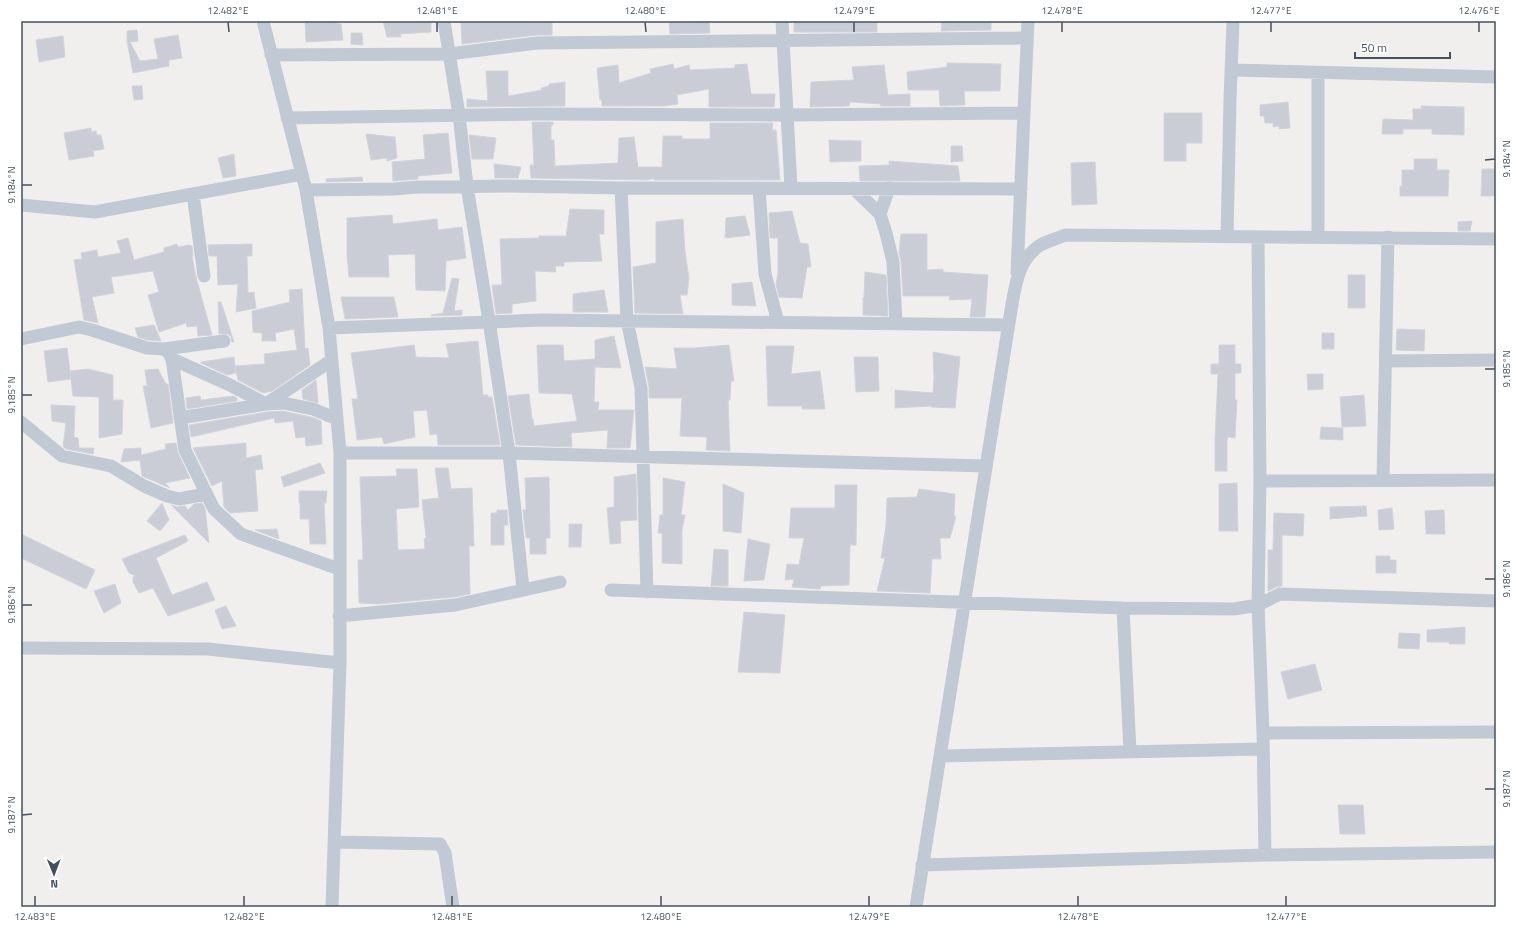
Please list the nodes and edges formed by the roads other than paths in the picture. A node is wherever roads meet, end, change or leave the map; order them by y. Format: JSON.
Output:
{"nodes":[{"id":1,"x":263,"y":21,"type":"edge"},
{"id":2,"x":444,"y":21,"type":"edge"},
{"id":3,"x":782,"y":21,"type":"edge"},
{"id":4,"x":1028,"y":21,"type":"edge"},
{"id":5,"x":1233,"y":21,"type":"edge"},
{"id":6,"x":1027,"y":38,"type":"junction"},
{"id":7,"x":783,"y":41,"type":"junction"},
{"id":8,"x":449,"y":54,"type":"junction"},
{"id":9,"x":271,"y":55,"type":"junction"},
{"id":10,"x":1231,"y":70,"type":"junction"},
{"id":11,"x":1318,"y":73,"type":"junction"},
{"id":12,"x":1496,"y":78,"type":"edge"},
{"id":13,"x":1023,"y":113,"type":"junction"},
{"id":14,"x":459,"y":115,"type":"junction"},
{"id":15,"x":788,"y":115,"type":"junction"},
{"id":16,"x":287,"y":118,"type":"junction"},
{"id":17,"x":302,"y":174,"type":"junction"},
{"id":18,"x":467,"y":186,"type":"junction"},
{"id":19,"x":621,"y":188,"type":"junction"},
{"id":20,"x":758,"y":188,"type":"junction"},
{"id":21,"x":791,"y":188,"type":"junction"},
{"id":22,"x":853,"y":188,"type":"junction"},
{"id":23,"x":889,"y":188,"type":"junction"},
{"id":24,"x":1021,"y":189,"type":"junction"},
{"id":25,"x":306,"y":190,"type":"junction"},
{"id":26,"x":193,"y":194,"type":"junction"},
{"id":27,"x":21,"y":205,"type":"edge"},
{"id":28,"x":880,"y":214,"type":"junction"},
{"id":29,"x":1227,"y":236,"type":"junction"},
{"id":30,"x":1258,"y":237,"type":"junction"},
{"id":31,"x":1318,"y":237,"type":"junction"},
{"id":32,"x":1388,"y":237,"type":"junction"},
{"id":33,"x":1496,"y":239,"type":"edge"},
{"id":34,"x":204,"y":276,"type":"dead end"},
{"id":35,"x":1016,"y":279,"type":"junction"},
{"id":36,"x":627,"y":320,"type":"junction"},
{"id":37,"x":489,"y":321,"type":"junction"},
{"id":38,"x":778,"y":322,"type":"junction"},
{"id":39,"x":896,"y":324,"type":"junction"},
{"id":40,"x":1008,"y":325,"type":"junction"},
{"id":41,"x":329,"y":328,"type":"junction"},
{"id":42,"x":21,"y":339,"type":"edge"},
{"id":43,"x":224,"y":341,"type":"dead end"},
{"id":44,"x":168,"y":354,"type":"junction"},
{"id":45,"x":332,"y":360,"type":"junction"},
{"id":46,"x":1496,"y":360,"type":"edge"},
{"id":47,"x":1386,"y":361,"type":"junction"},
{"id":48,"x":266,"y":404,"type":"junction"},
{"id":49,"x":180,"y":418,"type":"junction"},
{"id":50,"x":337,"y":419,"type":"junction"},
{"id":51,"x":21,"y":422,"type":"edge"},
{"id":52,"x":340,"y":453,"type":"junction"},
{"id":53,"x":509,"y":453,"type":"junction"},
{"id":54,"x":644,"y":456,"type":"junction"},
{"id":55,"x":986,"y":466,"type":"junction"},
{"id":56,"x":1383,"y":480,"type":"junction"},
{"id":57,"x":1496,"y":480,"type":"edge"},
{"id":58,"x":1260,"y":481,"type":"junction"},
{"id":59,"x":206,"y":494,"type":"junction"},
{"id":60,"x":339,"y":569,"type":"junction"},
{"id":61,"x":560,"y":582,"type":"dead end"},
{"id":62,"x":523,"y":589,"type":"junction"},
{"id":63,"x":611,"y":590,"type":"dead end"},
{"id":64,"x":647,"y":592,"type":"junction"},
{"id":65,"x":1496,"y":601,"type":"edge"},
{"id":66,"x":965,"y":603,"type":"junction"},
{"id":67,"x":1258,"y":605,"type":"junction"},
{"id":68,"x":1122,"y":608,"type":"junction"},
{"id":69,"x":339,"y":616,"type":"junction"},
{"id":70,"x":21,"y":648,"type":"edge"},
{"id":71,"x":340,"y":663,"type":"junction"},
{"id":72,"x":1496,"y":732,"type":"edge"},
{"id":73,"x":1263,"y":733,"type":"junction"},
{"id":74,"x":1263,"y":749,"type":"junction"},
{"id":75,"x":1130,"y":751,"type":"junction"},
{"id":76,"x":941,"y":756,"type":"junction"},
{"id":77,"x":335,"y":842,"type":"junction"},
{"id":78,"x":1496,"y":852,"type":"edge"},
{"id":79,"x":1265,"y":855,"type":"junction"},
{"id":80,"x":922,"y":864,"type":"junction"},
{"id":81,"x":332,"y":907,"type":"edge"},
{"id":82,"x":453,"y":907,"type":"edge"},
{"id":83,"x":916,"y":907,"type":"edge"}],
"edges":[{"from":1,"to":9,"type":"street"},
{"from":2,"to":8,"type":"street"},
{"from":3,"to":7,"type":"street"},
{"from":4,"to":6,"type":"street"},
{"from":5,"to":10,"type":"street"},
{"from":6,"to":7,"type":"street"},
{"from":6,"to":13,"type":"street"},
{"from":7,"to":8,"type":"street"},
{"from":7,"to":15,"type":"street"},
{"from":8,"to":9,"type":"street"},
{"from":8,"to":14,"type":"street"},
{"from":9,"to":16,"type":"street"},
{"from":10,"to":11,"type":"street"},
{"from":10,"to":29,"type":"street"},
{"from":11,"to":12,"type":"street"},
{"from":11,"to":31,"type":"street"},
{"from":13,"to":15,"type":"street"},
{"from":13,"to":24,"type":"street"},
{"from":14,"to":15,"type":"street"},
{"from":14,"to":16,"type":"street"},
{"from":14,"to":18,"type":"street"},
{"from":15,"to":21,"type":"street"},
{"from":16,"to":17,"type":"street"},
{"from":17,"to":25,"type":"street"},
{"from":17,"to":26,"type":"street"},
{"from":18,"to":19,"type":"street"},
{"from":18,"to":25,"type":"street"},
{"from":18,"to":37,"type":"street"},
{"from":19,"to":20,"type":"street"},
{"from":19,"to":36,"type":"street"},
{"from":20,"to":21,"type":"street"},
{"from":20,"to":38,"type":"street"},
{"from":21,"to":22,"type":"street"},
{"from":22,"to":23,"type":"street"},
{"from":22,"to":28,"type":"street"},
{"from":23,"to":24,"type":"street"},
{"from":23,"to":28,"type":"street"},
{"from":24,"to":35,"type":"street"},
{"from":25,"to":41,"type":"street"},
{"from":26,"to":27,"type":"street"},
{"from":26,"to":34,"type":"street"},
{"from":28,"to":39,"type":"street"},
{"from":29,"to":30,"type":"street"},
{"from":29,"to":35,"type":"street"},
{"from":30,"to":31,"type":"street"},
{"from":30,"to":58,"type":"street"},
{"from":31,"to":32,"type":"street"},
{"from":32,"to":33,"type":"street"},
{"from":32,"to":47,"type":"street"},
{"from":35,"to":40,"type":"street"},
{"from":36,"to":37,"type":"street"},
{"from":36,"to":38,"type":"street"},
{"from":36,"to":54,"type":"street"},
{"from":37,"to":41,"type":"street"},
{"from":37,"to":53,"type":"street"},
{"from":38,"to":39,"type":"street"},
{"from":39,"to":40,"type":"street"},
{"from":40,"to":55,"type":"street"},
{"from":41,"to":45,"type":"street"},
{"from":42,"to":44,"type":"street"},
{"from":43,"to":44,"type":"street"},
{"from":44,"to":48,"type":"street"},
{"from":44,"to":49,"type":"street"},
{"from":45,"to":48,"type":"street"},
{"from":45,"to":50,"type":"street"},
{"from":46,"to":47,"type":"street"},
{"from":47,"to":56,"type":"street"},
{"from":48,"to":49,"type":"street"},
{"from":48,"to":50,"type":"street"},
{"from":49,"to":59,"type":"street"},
{"from":50,"to":52,"type":"street"},
{"from":51,"to":59,"type":"street"},
{"from":52,"to":53,"type":"street"},
{"from":52,"to":60,"type":"street"},
{"from":53,"to":54,"type":"street"},
{"from":53,"to":62,"type":"street"},
{"from":54,"to":55,"type":"street"},
{"from":54,"to":64,"type":"street"},
{"from":55,"to":66,"type":"street"},
{"from":56,"to":57,"type":"street"},
{"from":56,"to":58,"type":"street"},
{"from":58,"to":67,"type":"street"},
{"from":59,"to":60,"type":"street"},
{"from":60,"to":69,"type":"street"},
{"from":61,"to":62,"type":"street"},
{"from":62,"to":69,"type":"street"},
{"from":63,"to":64,"type":"street"},
{"from":64,"to":66,"type":"street"},
{"from":65,"to":67,"type":"street"},
{"from":66,"to":68,"type":"street"},
{"from":66,"to":76,"type":"street"},
{"from":67,"to":68,"type":"street"},
{"from":67,"to":73,"type":"street"},
{"from":68,"to":75,"type":"street"},
{"from":69,"to":71,"type":"street"},
{"from":70,"to":71,"type":"street"},
{"from":71,"to":77,"type":"street"},
{"from":72,"to":73,"type":"street"},
{"from":73,"to":74,"type":"street"},
{"from":74,"to":75,"type":"street"},
{"from":74,"to":79,"type":"street"},
{"from":75,"to":76,"type":"street"},
{"from":76,"to":80,"type":"street"},
{"from":77,"to":81,"type":"street"},
{"from":77,"to":82,"type":"street"},
{"from":78,"to":79,"type":"street"},
{"from":79,"to":80,"type":"street"},
{"from":80,"to":83,"type":"street"}]}
